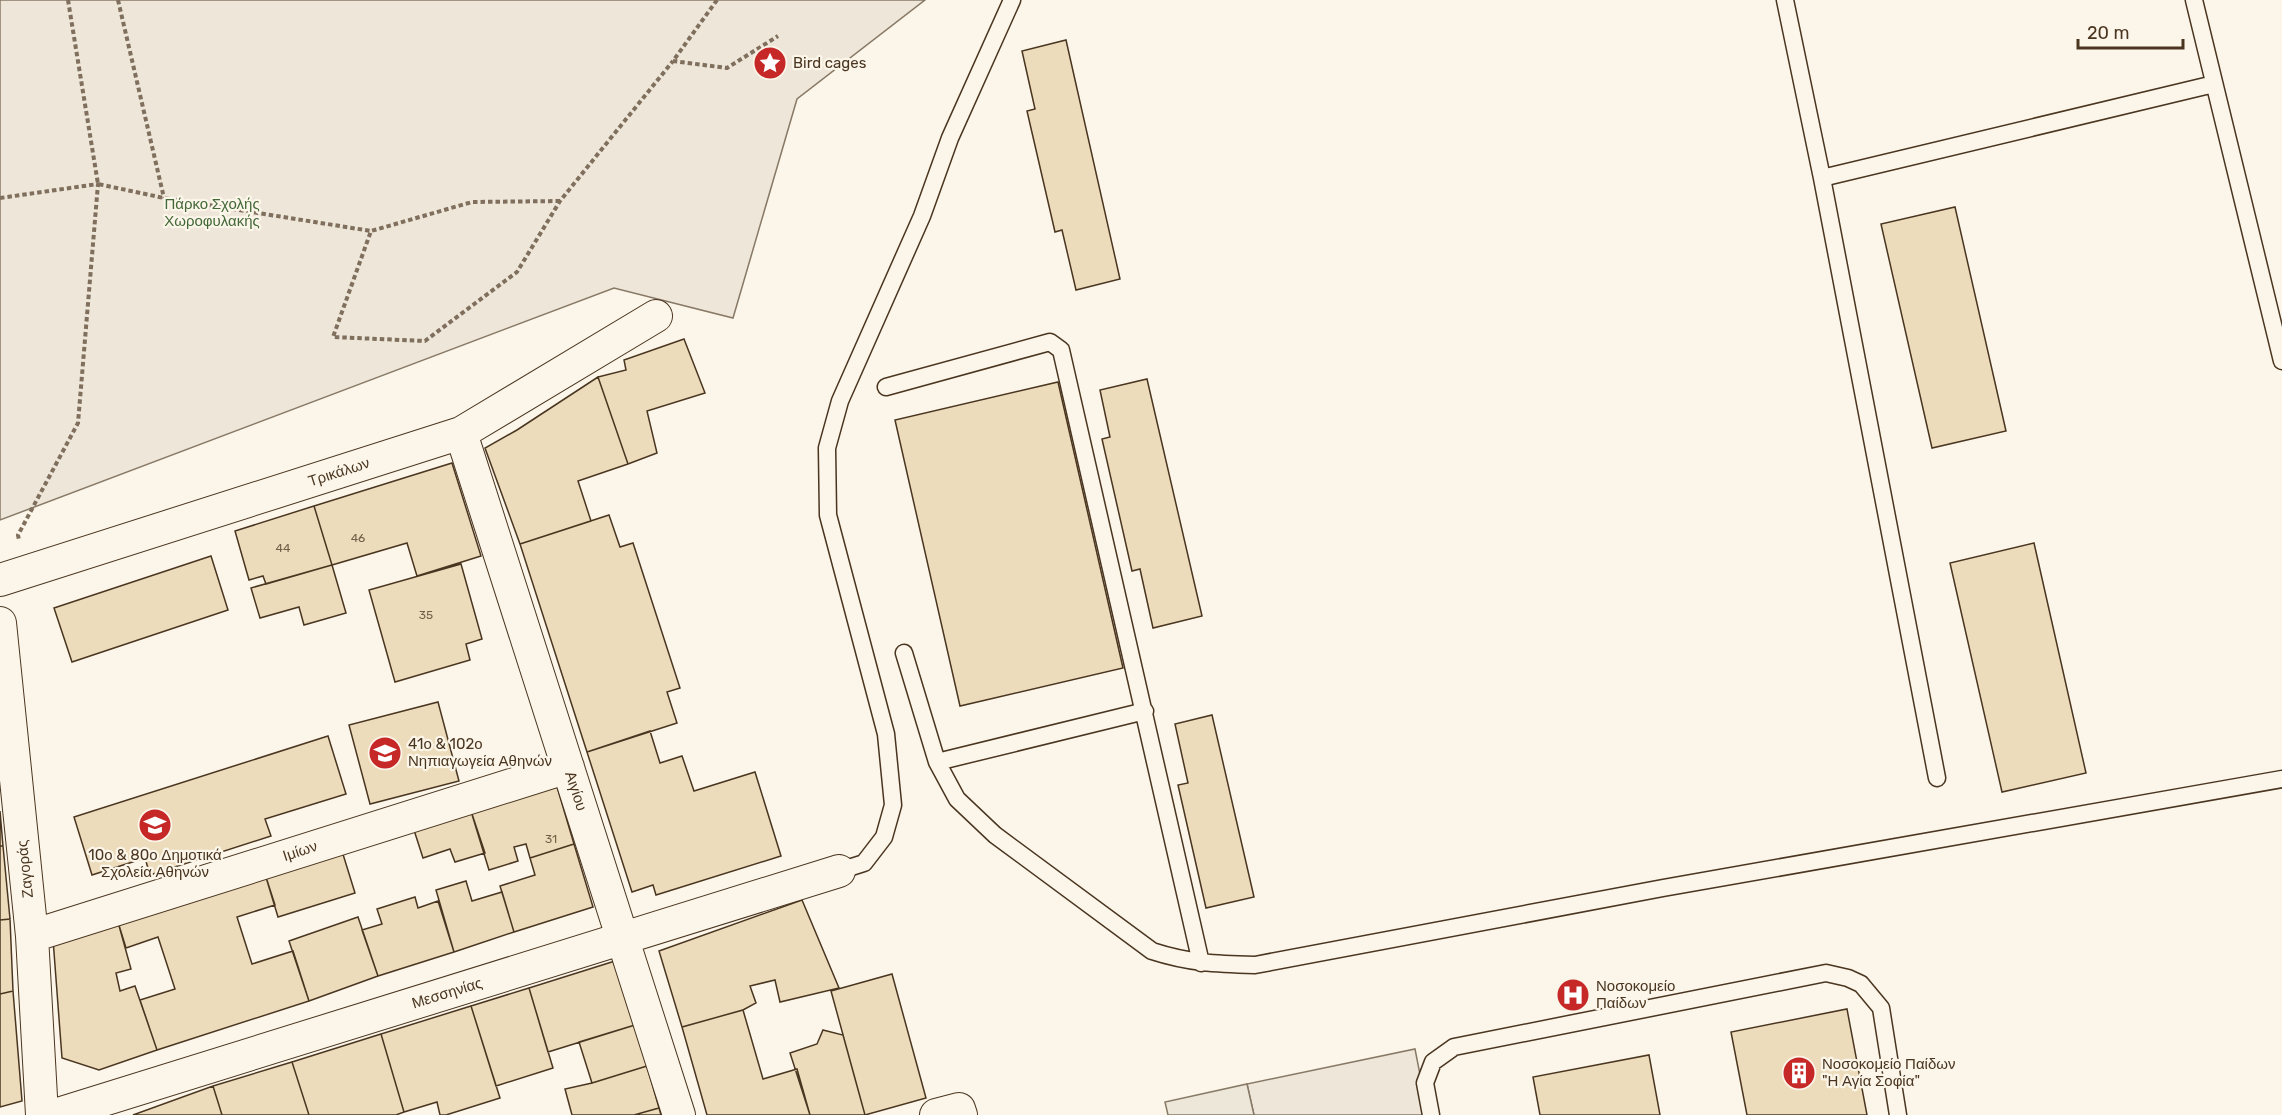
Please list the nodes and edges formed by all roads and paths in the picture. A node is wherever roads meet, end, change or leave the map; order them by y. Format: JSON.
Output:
{"nodes":[{"id":1,"x":68,"y":0,"type":"edge"},
{"id":2,"x":118,"y":0,"type":"edge"},
{"id":3,"x":717,"y":0,"type":"edge"},
{"id":4,"x":1012,"y":0,"type":"edge"},
{"id":5,"x":1785,"y":0,"type":"edge"},
{"id":6,"x":2194,"y":0,"type":"edge"},
{"id":7,"x":778,"y":36,"type":"dead end"},
{"id":8,"x":673,"y":61,"type":"junction"},
{"id":9,"x":2214,"y":84,"type":"junction"},
{"id":10,"x":1822,"y":178,"type":"junction"},
{"id":11,"x":98,"y":184,"type":"junction"},
{"id":12,"x":0,"y":198,"type":"edge"},
{"id":13,"x":164,"y":198,"type":"junction"},
{"id":14,"x":561,"y":201,"type":"junction"},
{"id":15,"x":371,"y":231,"type":"junction"},
{"id":16,"x":656,"y":316,"type":"dead end"},
{"id":17,"x":2282,"y":361,"type":"edge"},
{"id":18,"x":886,"y":387,"type":"dead end"},
{"id":19,"x":461,"y":434,"type":"junction"},
{"id":20,"x":11,"y":577,"type":"edge"},
{"id":21,"x":0,"y":623,"type":"edge"},
{"id":22,"x":904,"y":653,"type":"dead end"},
{"id":23,"x":1145,"y":711,"type":"junction"},
{"id":24,"x":937,"y":762,"type":"junction"},
{"id":25,"x":568,"y":767,"type":"junction"},
{"id":26,"x":1937,"y":778,"type":"dead end"},
{"id":27,"x":2282,"y":779,"type":"edge"},
{"id":28,"x":839,"y":871,"type":"joint"},
{"id":29,"x":32,"y":936,"type":"junction"},
{"id":30,"x":623,"y":938,"type":"junction"},
{"id":31,"x":1201,"y":963,"type":"junction"},
{"id":32,"x":42,"y":1115,"type":"edge"},
{"id":33,"x":55,"y":1115,"type":"edge"},
{"id":34,"x":680,"y":1115,"type":"edge"},
{"id":35,"x":1431,"y":1115,"type":"edge"},
{"id":36,"x":1898,"y":1115,"type":"edge"}],
"edges":[{"from":1,"to":11,"type":"path"},
{"from":2,"to":13,"type":"path"},
{"from":3,"to":8,"type":"path"},
{"from":4,"to":28,"type":"lane"},
{"from":5,"to":10,"type":"lane"},
{"from":6,"to":9,"type":"lane"},
{"from":7,"to":8,"type":"path"},
{"from":8,"to":14,"type":"path"},
{"from":9,"to":10,"type":"lane"},
{"from":9,"to":17,"type":"lane"},
{"from":10,"to":26,"type":"lane"},
{"from":11,"to":12,"type":"path"},
{"from":11,"to":13,"type":"path"},
{"from":11,"to":20,"type":"path"},
{"from":13,"to":15,"type":"path"},
{"from":14,"to":15,"type":"path"},
{"from":14,"to":15,"type":"path"},
{"from":16,"to":19,"type":"street","name":"Τρικάλων"},
{"from":18,"to":23,"type":"lane"},
{"from":19,"to":20,"type":"street","name":"Τρικάλων"},
{"from":19,"to":25,"type":"street","name":"Αιγίου"},
{"from":21,"to":29,"type":"street","name":"Ζαγοράς"},
{"from":22,"to":24,"type":"lane"},
{"from":23,"to":24,"type":"lane"},
{"from":23,"to":31,"type":"lane"},
{"from":24,"to":31,"type":"lane"},
{"from":25,"to":29,"type":"street","name":"Ιμίων"},
{"from":25,"to":30,"type":"street","name":"Αιγίου"},
{"from":27,"to":31,"type":"lane"},
{"from":28,"to":30,"type":"street","name":"Μεσσηνίας"},
{"from":29,"to":32,"type":"street","name":"Ζαγοράς"},
{"from":30,"to":33,"type":"street","name":"Μεσσηνίας"},
{"from":30,"to":34,"type":"street","name":"Αιγίου"},
{"from":35,"to":36,"type":"lane"}]}
